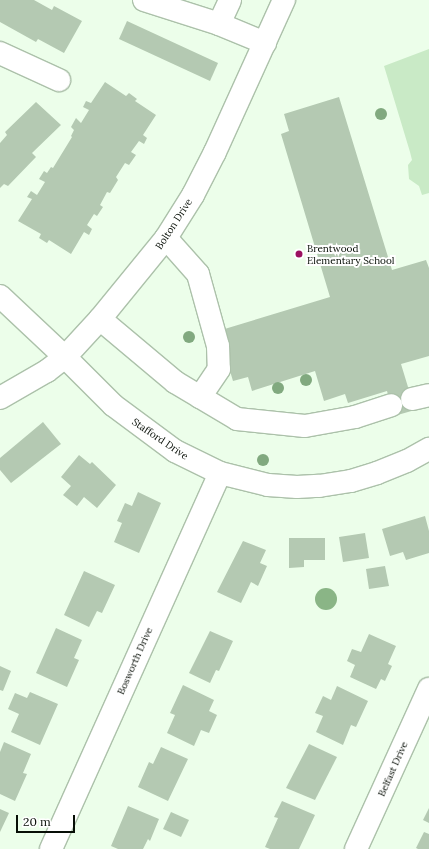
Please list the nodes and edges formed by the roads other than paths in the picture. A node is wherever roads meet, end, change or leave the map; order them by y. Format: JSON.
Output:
{"nodes":[{"id":1,"x":144,"y":0,"type":"edge"},
{"id":2,"x":230,"y":0,"type":"edge"},
{"id":3,"x":284,"y":0,"type":"edge"},
{"id":4,"x":219,"y":24,"type":"junction"},
{"id":5,"x":265,"y":43,"type":"junction"},
{"id":6,"x":0,"y":52,"type":"edge"},
{"id":7,"x":59,"y":80,"type":"dead end"},
{"id":8,"x":166,"y":238,"type":"junction"},
{"id":9,"x":0,"y":296,"type":"edge"},
{"id":10,"x":100,"y":319,"type":"junction"},
{"id":11,"x":66,"y":357,"type":"junction"},
{"id":12,"x":200,"y":397,"type":"junction"},
{"id":13,"x":0,"y":398,"type":"edge"},
{"id":14,"x":391,"y":405,"type":"dead end"},
{"id":15,"x":429,"y":449,"type":"edge"},
{"id":16,"x":220,"y":473,"type":"junction"},
{"id":17,"x":429,"y":689,"type":"edge"},
{"id":18,"x":51,"y":849,"type":"edge"},
{"id":19,"x":356,"y":849,"type":"edge"}],
"edges":[{"from":1,"to":4,"type":"street"},
{"from":2,"to":4,"type":"street"},
{"from":3,"to":5,"type":"street","name":"Bolton Drive"},
{"from":4,"to":5,"type":"street"},
{"from":5,"to":8,"type":"street","name":"Bolton Drive"},
{"from":6,"to":7,"type":"street"},
{"from":8,"to":10,"type":"street","name":"Bolton Drive"},
{"from":8,"to":12,"type":"street"},
{"from":9,"to":11,"type":"street","name":"Stafford Drive"},
{"from":10,"to":11,"type":"street","name":"Bolton Drive"},
{"from":10,"to":12,"type":"street"},
{"from":11,"to":13,"type":"street","name":"Bolton Drive"},
{"from":11,"to":16,"type":"street","name":"Stafford Drive"},
{"from":12,"to":14,"type":"street"},
{"from":15,"to":16,"type":"street","name":"Stafford Drive"},
{"from":16,"to":18,"type":"street","name":"Bosworth Drive"},
{"from":17,"to":19,"type":"street","name":"Belfast Drive"}]}
